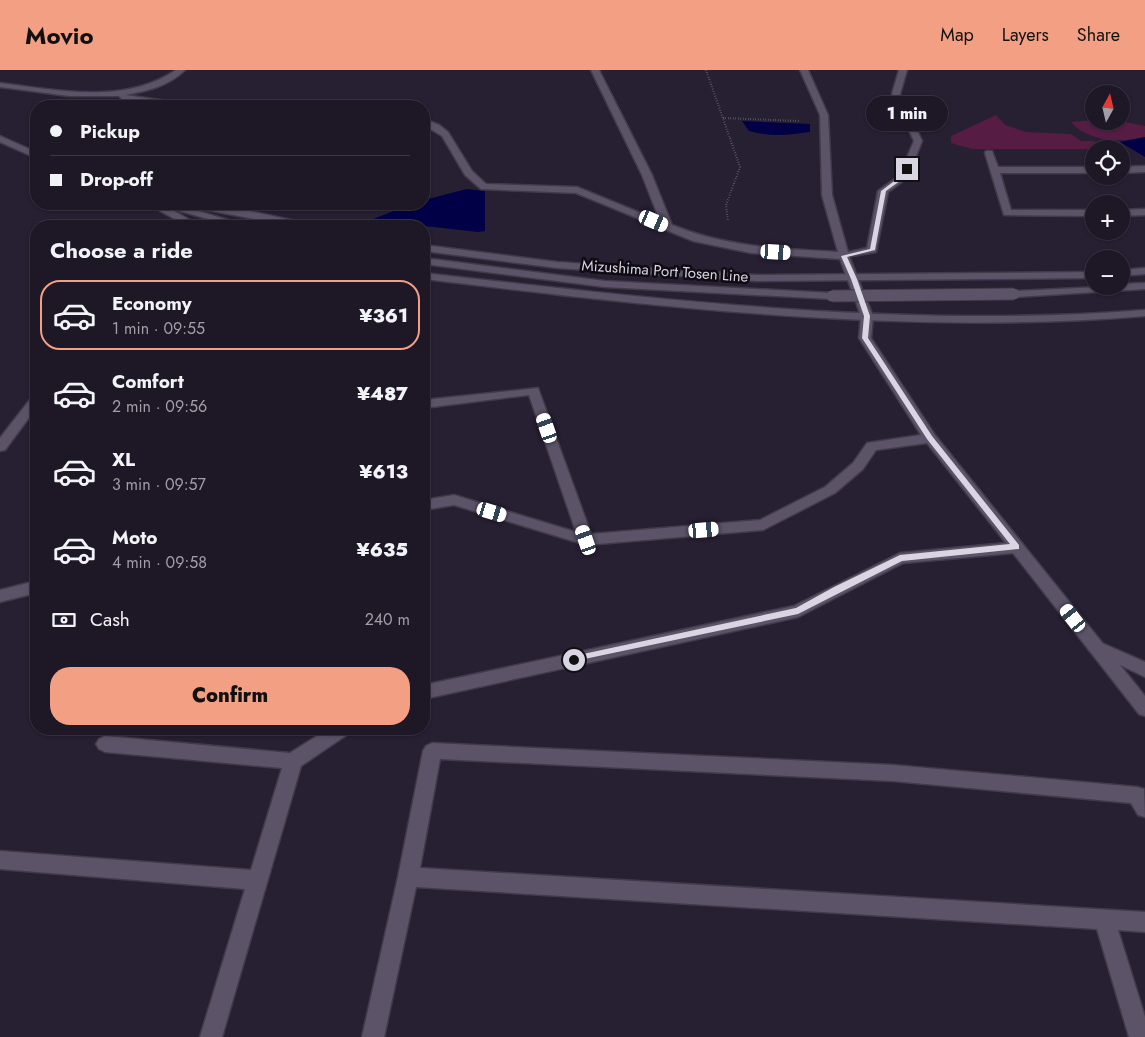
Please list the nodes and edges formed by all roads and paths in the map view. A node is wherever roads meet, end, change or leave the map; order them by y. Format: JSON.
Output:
{"nodes":[{"id":1,"x":181,"y":70,"type":"edge"},
{"id":2,"x":595,"y":70,"type":"edge"},
{"id":3,"x":706,"y":70,"type":"edge"},
{"id":4,"x":804,"y":70,"type":"edge"},
{"id":5,"x":903,"y":70,"type":"edge"},
{"id":6,"x":0,"y":85,"type":"edge"},
{"id":7,"x":94,"y":94,"type":"junction"},
{"id":8,"x":141,"y":100,"type":"edge"},
{"id":9,"x":722,"y":118,"type":"junction"},
{"id":10,"x":825,"y":122,"type":"junction"},
{"id":11,"x":430,"y":124,"type":"edge"},
{"id":12,"x":0,"y":139,"type":"edge"},
{"id":13,"x":30,"y":153,"type":"edge"},
{"id":14,"x":989,"y":153,"type":"dead end"},
{"id":15,"x":1145,"y":169,"type":"edge"},
{"id":16,"x":994,"y":170,"type":"junction"},
{"id":17,"x":1085,"y":170,"type":"edge"},
{"id":18,"x":1130,"y":170,"type":"edge"},
{"id":19,"x":164,"y":210,"type":"edge"},
{"id":20,"x":186,"y":210,"type":"edge"},
{"id":21,"x":231,"y":210,"type":"edge"},
{"id":22,"x":1145,"y":212,"type":"edge"},
{"id":23,"x":1085,"y":213,"type":"edge"},
{"id":24,"x":1130,"y":213,"type":"edge"},
{"id":25,"x":180,"y":220,"type":"edge"},
{"id":26,"x":221,"y":220,"type":"edge"},
{"id":27,"x":277,"y":220,"type":"edge"},
{"id":28,"x":668,"y":227,"type":"junction"},
{"id":29,"x":731,"y":228,"type":"dead end"},
{"id":30,"x":430,"y":249,"type":"edge"},
{"id":31,"x":844,"y":256,"type":"junction"},
{"id":32,"x":430,"y":262,"type":"edge"},
{"id":33,"x":1145,"y":271,"type":"edge"},
{"id":34,"x":1130,"y":272,"type":"edge"},
{"id":35,"x":1085,"y":275,"type":"edge"},
{"id":36,"x":430,"y":277,"type":"edge"},
{"id":37,"x":854,"y":279,"type":"junction"},
{"id":38,"x":1145,"y":286,"type":"edge"},
{"id":39,"x":1145,"y":313,"type":"edge"},
{"id":40,"x":867,"y":316,"type":"junction"},
{"id":41,"x":430,"y":403,"type":"edge"},
{"id":42,"x":30,"y":408,"type":"edge"},
{"id":43,"x":930,"y":438,"type":"junction"},
{"id":44,"x":0,"y":447,"type":"edge"},
{"id":45,"x":430,"y":504,"type":"edge"},
{"id":46,"x":586,"y":540,"type":"junction"},
{"id":47,"x":1016,"y":547,"type":"junction"},
{"id":48,"x":30,"y":588,"type":"edge"},
{"id":49,"x":0,"y":596,"type":"edge"},
{"id":50,"x":1095,"y":646,"type":"junction"},
{"id":51,"x":1145,"y":670,"type":"edge"},
{"id":52,"x":430,"y":691,"type":"edge"},
{"id":53,"x":1145,"y":710,"type":"edge"},
{"id":54,"x":333,"y":735,"type":"edge"},
{"id":55,"x":105,"y":744,"type":"dead end"},
{"id":56,"x":293,"y":761,"type":"junction"},
{"id":57,"x":1145,"y":809,"type":"edge"},
{"id":58,"x":0,"y":860,"type":"edge"},
{"id":59,"x":408,"y":877,"type":"junction"},
{"id":60,"x":256,"y":880,"type":"junction"},
{"id":61,"x":1105,"y":920,"type":"junction"},
{"id":62,"x":1145,"y":922,"type":"edge"},
{"id":63,"x":211,"y":1037,"type":"edge"},
{"id":64,"x":373,"y":1037,"type":"edge"},
{"id":65,"x":1140,"y":1037,"type":"edge"}],
"edges":[{"from":1,"to":7,"type":"street"},
{"from":2,"to":28,"type":"street"},
{"from":3,"to":9,"type":"path"},
{"from":4,"to":10,"type":"street"},
{"from":5,"to":31,"type":"street"},
{"from":6,"to":7,"type":"street"},
{"from":7,"to":8,"type":"street"},
{"from":9,"to":10,"type":"path"},
{"from":9,"to":29,"type":"path"},
{"from":10,"to":31,"type":"street"},
{"from":11,"to":28,"type":"street"},
{"from":12,"to":13,"type":"street"},
{"from":14,"to":16,"type":"street"},
{"from":15,"to":18,"type":"street"},
{"from":16,"to":17,"type":"street"},
{"from":16,"to":23,"type":"street"},
{"from":19,"to":25,"type":"street"},
{"from":20,"to":26,"type":"street"},
{"from":21,"to":27,"type":"street"},
{"from":22,"to":24,"type":"street"},
{"from":28,"to":31,"type":"street"},
{"from":30,"to":37,"type":"street"},
{"from":31,"to":37,"type":"street"},
{"from":32,"to":38,"type":"street","name":"Mizushima Port Tosen Line","bridge":true},
{"from":33,"to":34,"type":"street"},
{"from":35,"to":37,"type":"street"},
{"from":36,"to":40,"type":"street"},
{"from":37,"to":40,"type":"street"},
{"from":39,"to":40,"type":"street"},
{"from":40,"to":43,"type":"street"},
{"from":41,"to":46,"type":"street"},
{"from":42,"to":44,"type":"street"},
{"from":43,"to":46,"type":"street"},
{"from":43,"to":47,"type":"street"},
{"from":45,"to":46,"type":"street"},
{"from":47,"to":50,"type":"street"},
{"from":47,"to":52,"type":"street"},
{"from":48,"to":49,"type":"street"},
{"from":50,"to":51,"type":"street"},
{"from":50,"to":53,"type":"street"},
{"from":54,"to":56,"type":"street"},
{"from":55,"to":56,"type":"street"},
{"from":56,"to":60,"type":"street"},
{"from":57,"to":59,"type":"street"},
{"from":58,"to":60,"type":"street"},
{"from":59,"to":61,"type":"street"},
{"from":59,"to":64,"type":"street"},
{"from":60,"to":63,"type":"street"},
{"from":61,"to":62,"type":"street"},
{"from":61,"to":65,"type":"street"}]}
